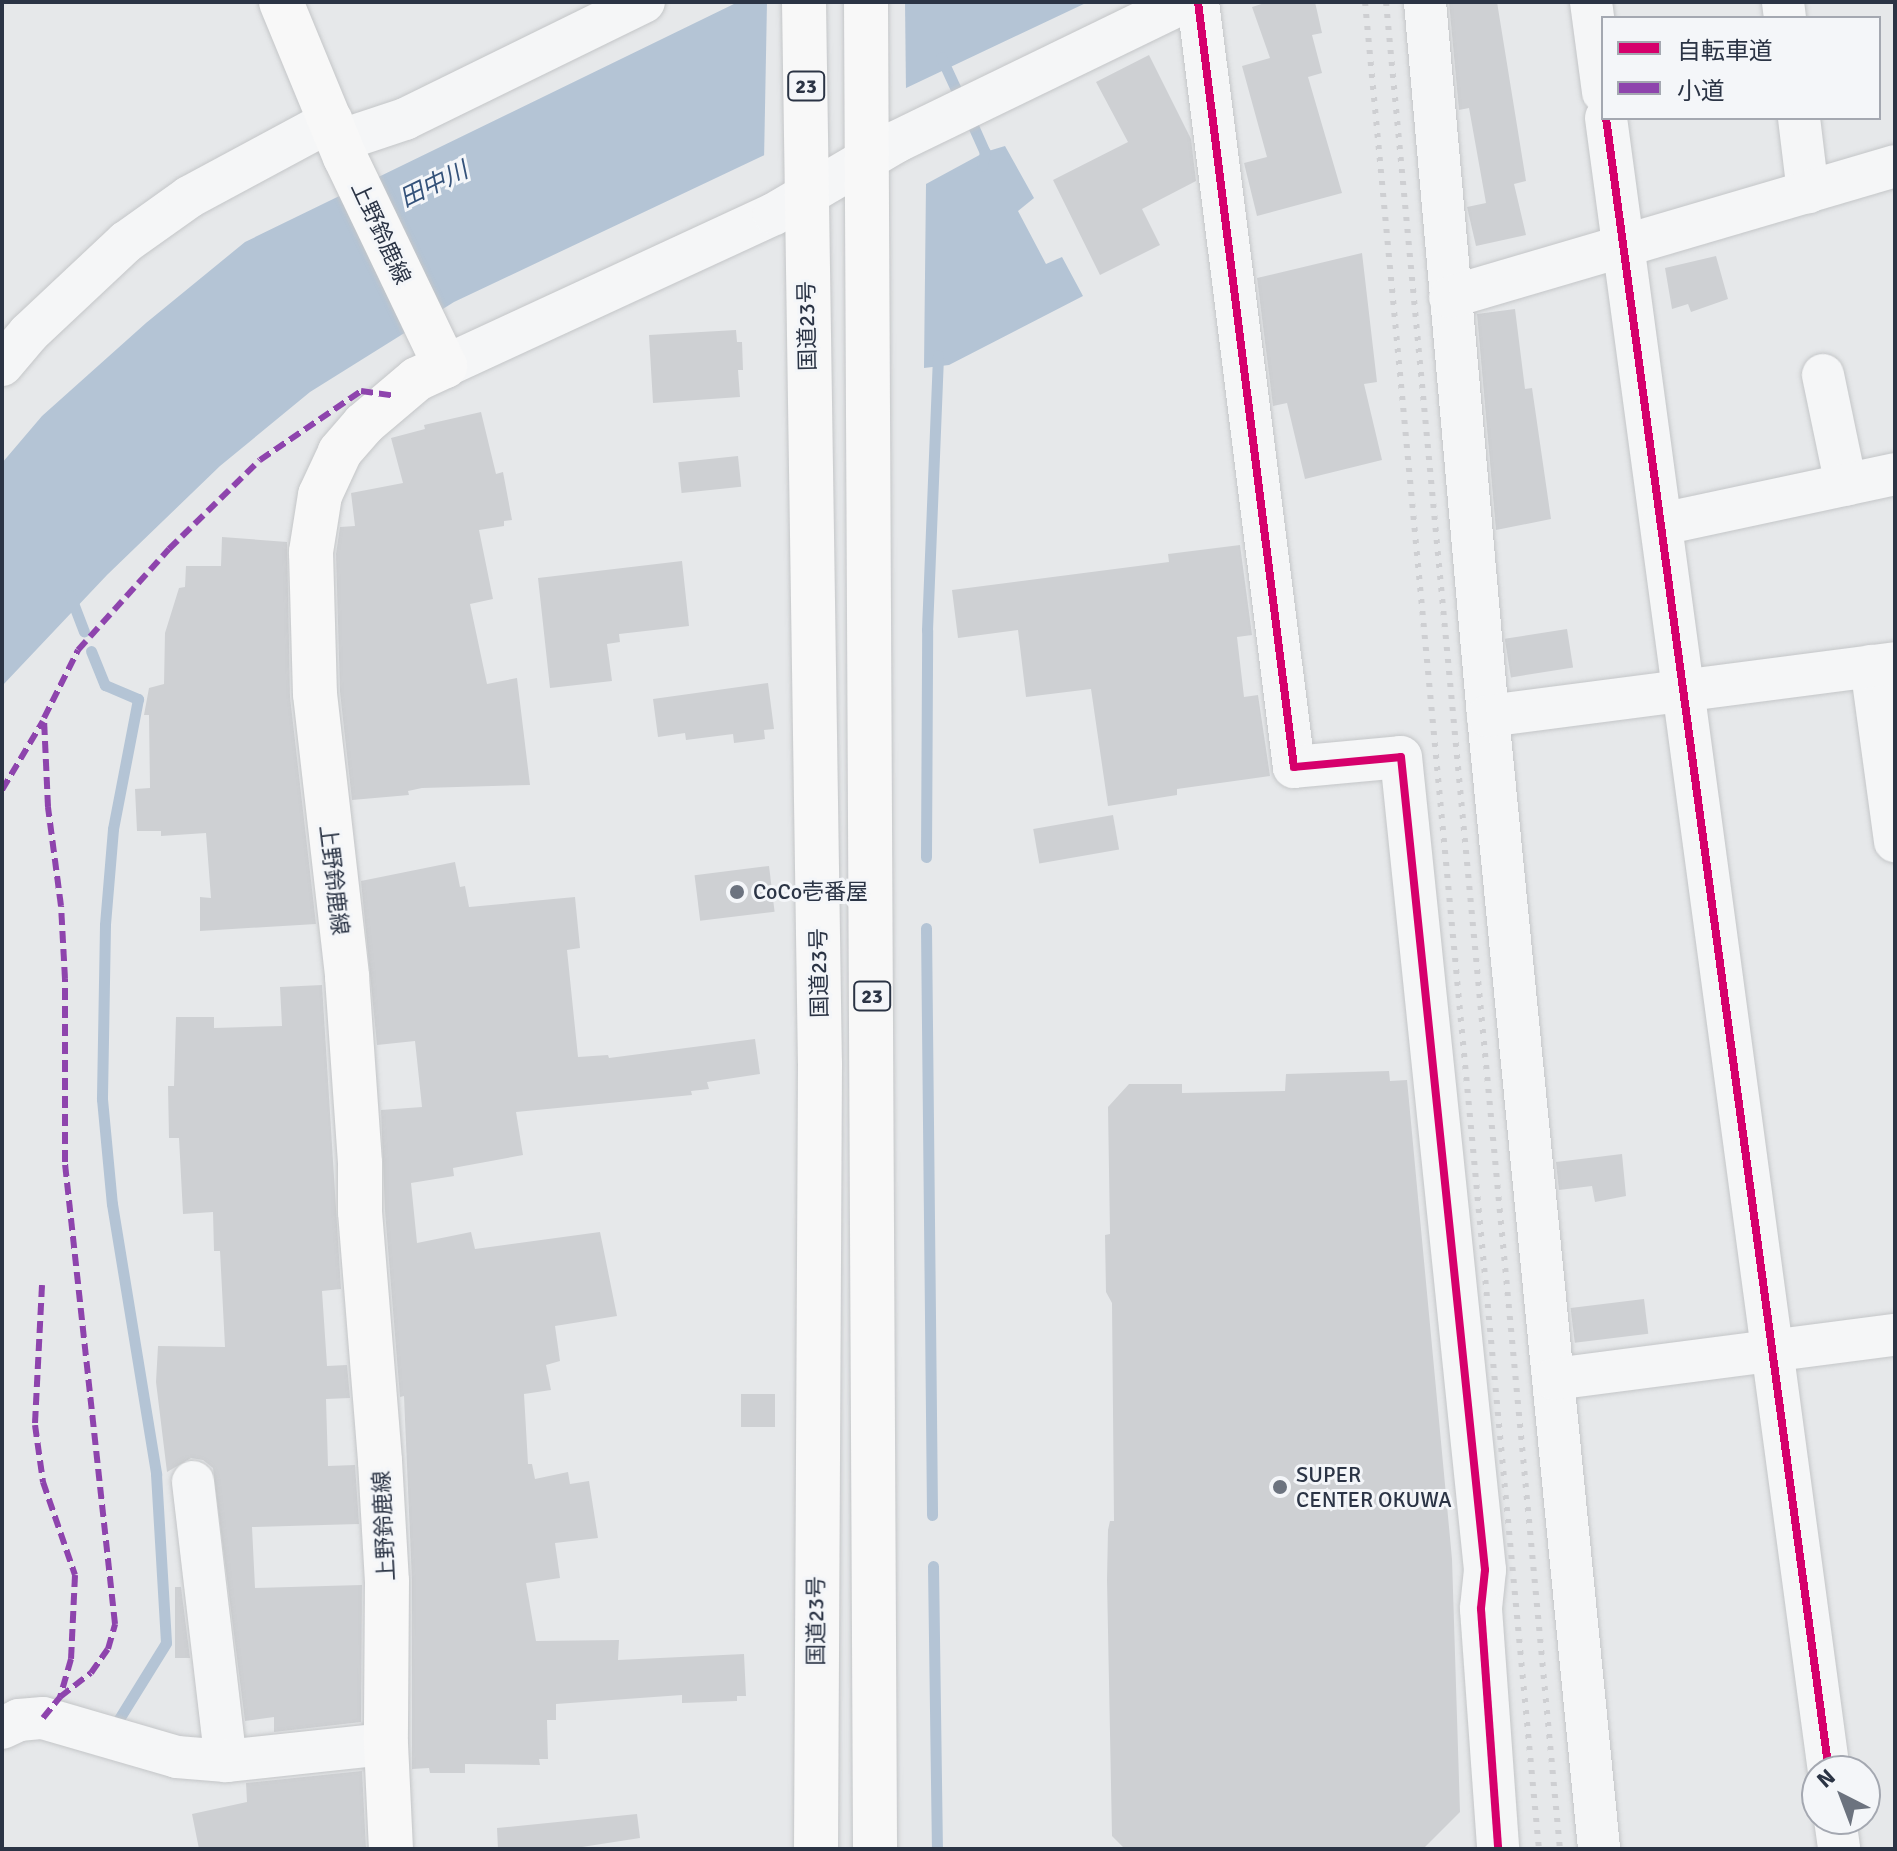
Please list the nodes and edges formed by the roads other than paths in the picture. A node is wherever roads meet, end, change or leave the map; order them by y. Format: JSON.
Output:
{"nodes":[{"id":1,"x":281,"y":2,"type":"edge"},
{"id":2,"x":644,"y":2,"type":"edge"},
{"id":3,"x":804,"y":2,"type":"edge"},
{"id":4,"x":866,"y":2,"type":"edge"},
{"id":5,"x":1184,"y":2,"type":"edge"},
{"id":6,"x":1198,"y":2,"type":"edge"},
{"id":7,"x":1425,"y":2,"type":"edge"},
{"id":8,"x":1591,"y":2,"type":"edge"},
{"id":9,"x":1601,"y":77,"type":"edge"},
{"id":10,"x":1606,"y":120,"type":"edge"},
{"id":11,"x":1799,"y":120,"type":"edge"},
{"id":12,"x":339,"y":140,"type":"junction"},
{"id":13,"x":867,"y":150,"type":"junction"},
{"id":14,"x":1895,"y":166,"type":"edge"},
{"id":15,"x":807,"y":183,"type":"junction"},
{"id":16,"x":1808,"y":192,"type":"junction"},
{"id":17,"x":1624,"y":247,"type":"junction"},
{"id":18,"x":1450,"y":297,"type":"junction"},
{"id":19,"x":438,"y":352,"type":"junction"},
{"id":20,"x":2,"y":365,"type":"edge"},
{"id":21,"x":1823,"y":375,"type":"dead end"},
{"id":22,"x":1895,"y":474,"type":"edge"},
{"id":23,"x":1846,"y":485,"type":"junction"},
{"id":24,"x":1662,"y":524,"type":"junction"},
{"id":25,"x":1883,"y":665,"type":"edge"},
{"id":26,"x":1685,"y":691,"type":"junction"},
{"id":27,"x":1488,"y":716,"type":"junction"},
{"id":28,"x":1895,"y":841,"type":"edge"},
{"id":29,"x":1895,"y":1335,"type":"edge"},
{"id":30,"x":1774,"y":1351,"type":"junction"},
{"id":31,"x":1554,"y":1379,"type":"junction"},
{"id":32,"x":193,"y":1482,"type":"dead end"},
{"id":33,"x":2,"y":1728,"type":"edge"},
{"id":34,"x":386,"y":1744,"type":"junction"},
{"id":35,"x":1827,"y":1755,"type":"edge"},
{"id":36,"x":226,"y":1761,"type":"junction"},
{"id":37,"x":391,"y":1849,"type":"edge"},
{"id":38,"x":816,"y":1849,"type":"edge"},
{"id":39,"x":875,"y":1849,"type":"edge"},
{"id":40,"x":1498,"y":1849,"type":"edge"},
{"id":41,"x":1599,"y":1849,"type":"edge"}],
"edges":[{"from":1,"to":12,"type":"main road","name":"上野鈴鹿線"},
{"from":2,"to":12,"type":"street"},
{"from":3,"to":15,"type":"main road","name":"国道23号","number":"23"},
{"from":4,"to":13,"type":"main road","number":"23"},
{"from":5,"to":13,"type":"street"},
{"from":6,"to":40,"type":"street"},
{"from":7,"to":18,"type":"street"},
{"from":8,"to":9,"type":"street"},
{"from":10,"to":17,"type":"street"},
{"from":11,"to":16,"type":"street"},
{"from":12,"to":19,"type":"main road","name":"上野鈴鹿線"},
{"from":12,"to":20,"type":"street"},
{"from":13,"to":15,"type":"street"},
{"from":13,"to":39,"type":"main road","number":"23"},
{"from":14,"to":16,"type":"street"},
{"from":15,"to":19,"type":"street"},
{"from":15,"to":38,"type":"main road","name":"国道23号","number":"23"},
{"from":16,"to":17,"type":"street"},
{"from":17,"to":18,"type":"street"},
{"from":17,"to":24,"type":"street"},
{"from":18,"to":27,"type":"street"},
{"from":19,"to":34,"type":"main road","name":"上野鈴鹿線"},
{"from":21,"to":23,"type":"street"},
{"from":22,"to":23,"type":"street"},
{"from":23,"to":24,"type":"street"},
{"from":24,"to":26,"type":"street"},
{"from":25,"to":26,"type":"street"},
{"from":25,"to":28,"type":"street"},
{"from":26,"to":27,"type":"street"},
{"from":26,"to":30,"type":"street"},
{"from":27,"to":31,"type":"street"},
{"from":29,"to":30,"type":"street"},
{"from":30,"to":31,"type":"street"},
{"from":30,"to":35,"type":"street"},
{"from":31,"to":41,"type":"street"},
{"from":32,"to":36,"type":"street"},
{"from":33,"to":36,"type":"street"},
{"from":34,"to":36,"type":"street"},
{"from":34,"to":37,"type":"main road","name":"上野鈴鹿線"}]}
